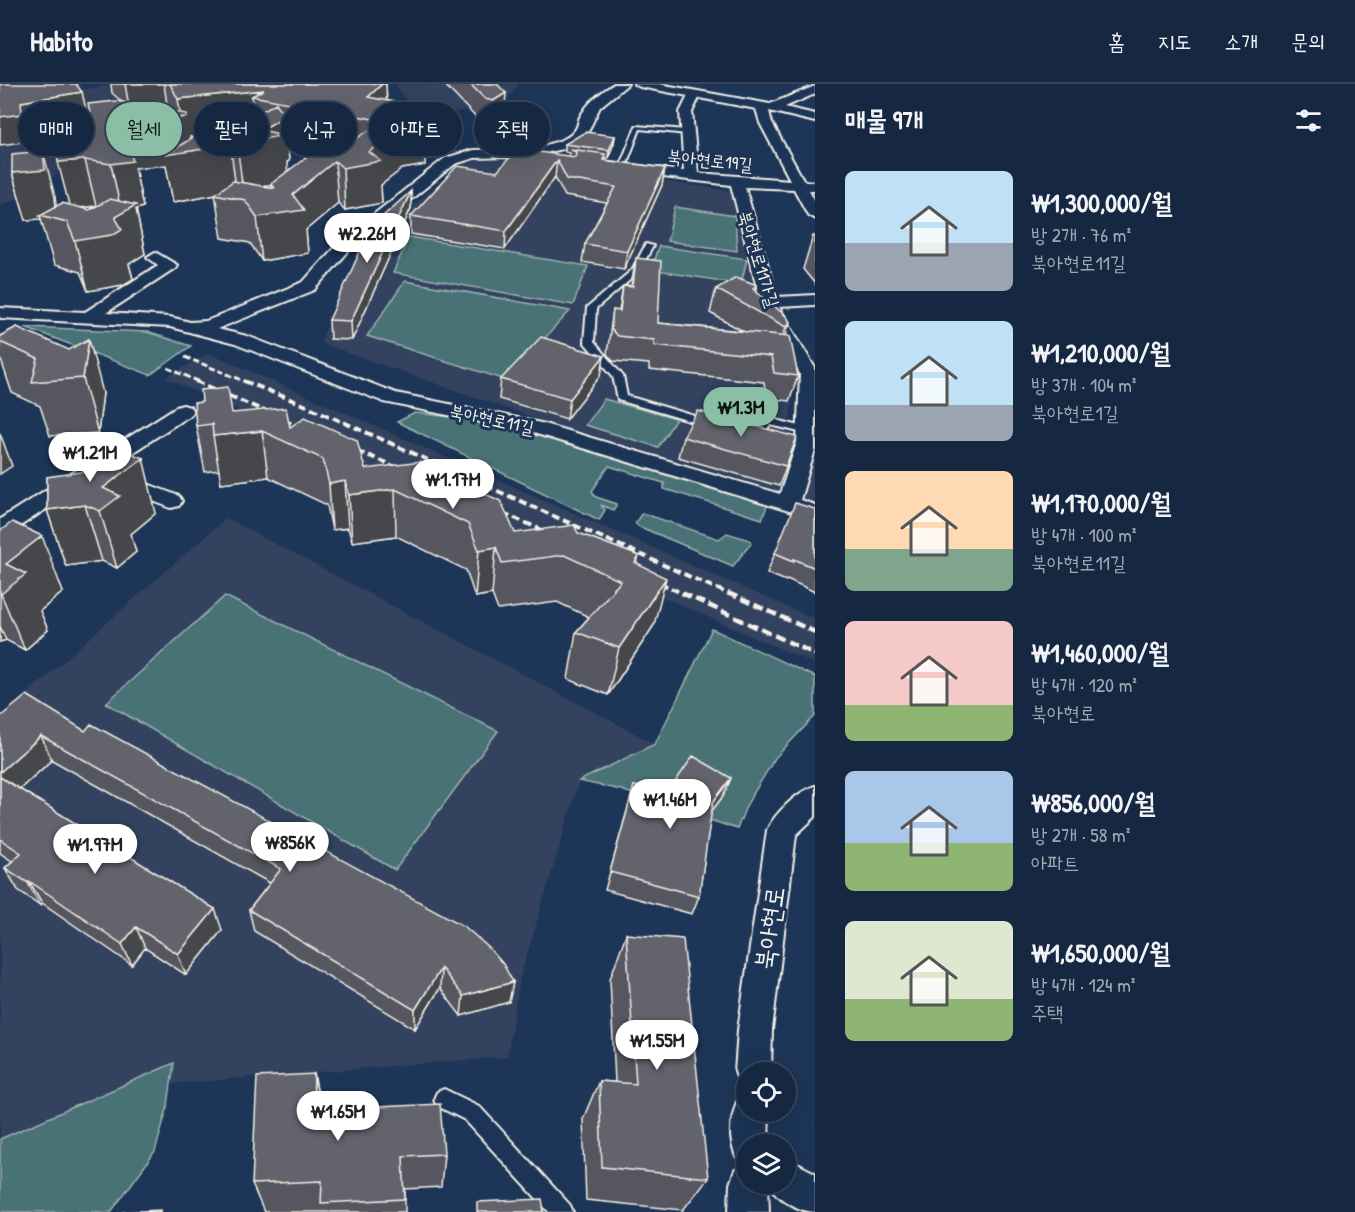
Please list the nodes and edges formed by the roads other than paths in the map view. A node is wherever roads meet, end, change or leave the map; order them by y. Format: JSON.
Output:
{"nodes":[{"id":1,"x":622,"y":84,"type":"edge"},
{"id":2,"x":640,"y":84,"type":"edge"},
{"id":3,"x":723,"y":87,"type":"dead end"},
{"id":4,"x":815,"y":90,"type":"edge"},
{"id":5,"x":695,"y":95,"type":"junction"},
{"id":6,"x":766,"y":108,"type":"junction"},
{"id":7,"x":815,"y":118,"type":"edge"},
{"id":8,"x":687,"y":132,"type":"junction"},
{"id":9,"x":550,"y":148,"type":"edge"},
{"id":10,"x":474,"y":154,"type":"edge"},
{"id":11,"x":544,"y":156,"type":"edge"},
{"id":12,"x":562,"y":159,"type":"edge"},
{"id":13,"x":615,"y":167,"type":"joint"},
{"id":14,"x":691,"y":177,"type":"junction"},
{"id":15,"x":737,"y":182,"type":"junction"},
{"id":16,"x":808,"y":185,"type":"edge"},
{"id":17,"x":815,"y":215,"type":"edge"},
{"id":18,"x":649,"y":246,"type":"dead end"},
{"id":19,"x":155,"y":257,"type":"dead end"},
{"id":20,"x":815,"y":300,"type":"edge"},
{"id":21,"x":770,"y":302,"type":"junction"},
{"id":22,"x":0,"y":313,"type":"edge"},
{"id":23,"x":89,"y":317,"type":"junction"},
{"id":24,"x":176,"y":324,"type":"junction"},
{"id":25,"x":812,"y":374,"type":"edge"},
{"id":26,"x":183,"y":411,"type":"dead end"},
{"id":27,"x":721,"y":426,"type":"edge"},
{"id":28,"x":732,"y":430,"type":"edge"},
{"id":29,"x":810,"y":438,"type":"edge"},
{"id":30,"x":93,"y":470,"type":"junction"},
{"id":31,"x":171,"y":501,"type":"dead end"},
{"id":32,"x":788,"y":504,"type":"junction"},
{"id":33,"x":815,"y":512,"type":"edge"},
{"id":34,"x":0,"y":530,"type":"edge"},
{"id":35,"x":815,"y":798,"type":"edge"},
{"id":36,"x":753,"y":1062,"type":"edge"},
{"id":37,"x":444,"y":1099,"type":"dead end"},
{"id":38,"x":796,"y":1184,"type":"edge"},
{"id":39,"x":749,"y":1194,"type":"edge"},
{"id":40,"x":815,"y":1196,"type":"edge"},
{"id":41,"x":563,"y":1212,"type":"edge"},
{"id":42,"x":749,"y":1212,"type":"edge"}],
"edges":[{"from":1,"to":9,"type":"street"},
{"from":2,"to":5,"type":"street"},
{"from":3,"to":5,"type":"street"},
{"from":4,"to":6,"type":"street"},
{"from":5,"to":6,"type":"street"},
{"from":5,"to":8,"type":"street"},
{"from":6,"to":7,"type":"street"},
{"from":6,"to":16,"type":"street"},
{"from":8,"to":13,"type":"lane"},
{"from":8,"to":14,"type":"street"},
{"from":10,"to":24,"type":"street"},
{"from":11,"to":12,"type":"street"},
{"from":13,"to":14,"type":"street","name":"북아현로19길"},
{"from":14,"to":15,"type":"street","name":"북아현로19길"},
{"from":15,"to":16,"type":"street","name":"북아현로19길"},
{"from":15,"to":21,"type":"street","name":"북아현로11가길"},
{"from":16,"to":17,"type":"street"},
{"from":18,"to":27,"type":"lane"},
{"from":19,"to":23,"type":"street"},
{"from":20,"to":21,"type":"street"},
{"from":21,"to":25,"type":"street","name":"북아현로11가길"},
{"from":22,"to":23,"type":"street"},
{"from":23,"to":24,"type":"street"},
{"from":24,"to":32,"type":"street","name":"북아현로11길"},
{"from":25,"to":29,"type":"street","name":"북아현로11가길"},
{"from":26,"to":30,"type":"street"},
{"from":28,"to":29,"type":"lane"},
{"from":29,"to":32,"type":"street","name":"북아현로11가길"},
{"from":30,"to":31,"type":"street"},
{"from":30,"to":34,"type":"street"},
{"from":32,"to":33,"type":"street","name":"북아현로11길"},
{"from":35,"to":36,"type":"street","name":"북아현로"},
{"from":37,"to":41,"type":"lane"},
{"from":38,"to":40,"type":"street"},
{"from":39,"to":42,"type":"street"}]}
